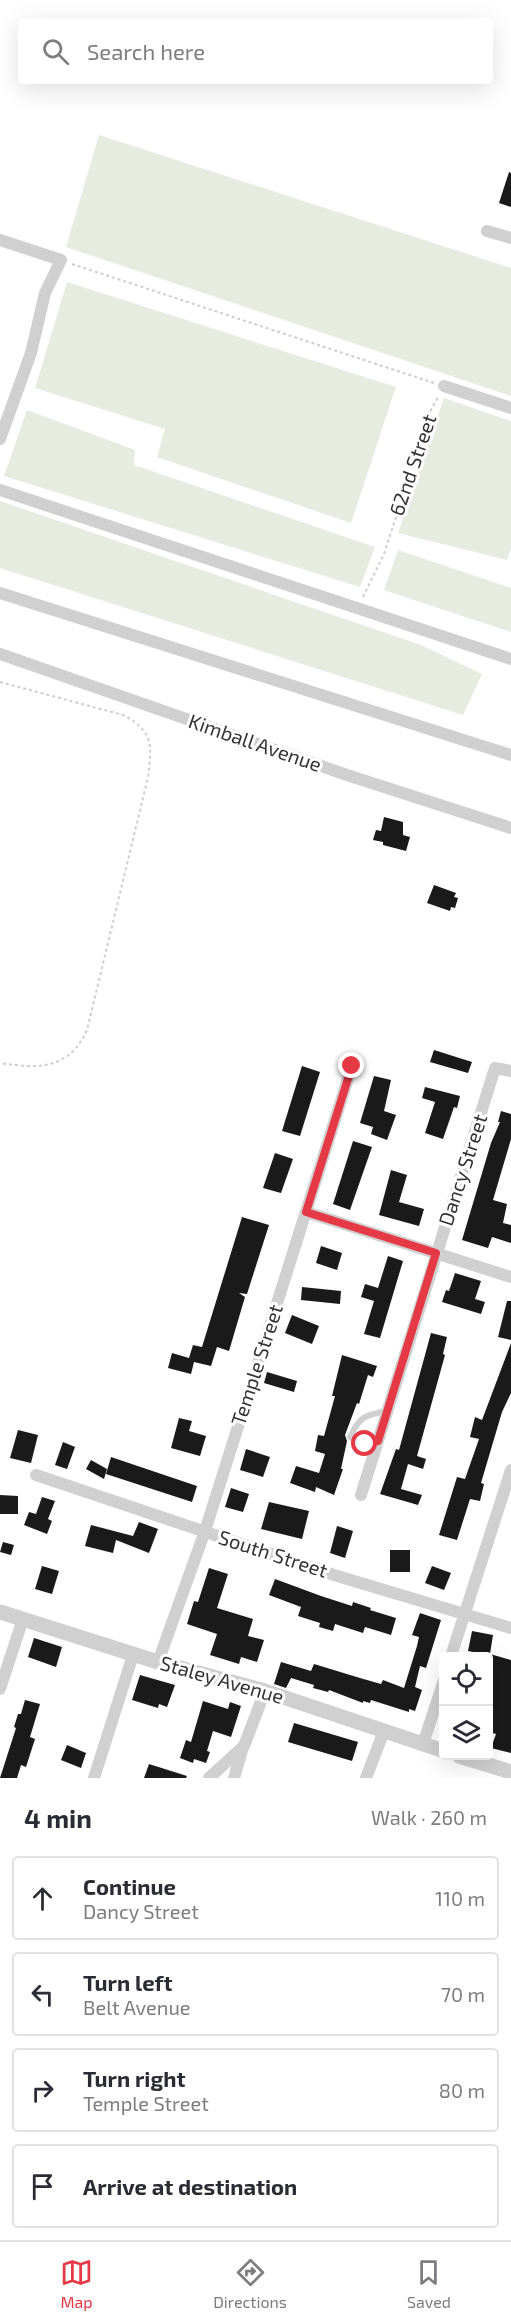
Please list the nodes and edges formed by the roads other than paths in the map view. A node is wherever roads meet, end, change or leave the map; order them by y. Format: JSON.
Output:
{"nodes":[{"id":1,"x":487,"y":231,"type":"dead end"},
{"id":2,"x":511,"y":238,"type":"edge"},
{"id":3,"x":0,"y":240,"type":"edge"},
{"id":4,"x":444,"y":386,"type":"road end"},
{"id":5,"x":511,"y":408,"type":"edge"},
{"id":6,"x":0,"y":439,"type":"edge"},
{"id":7,"x":0,"y":490,"type":"edge"},
{"id":8,"x":0,"y":593,"type":"edge"},
{"id":9,"x":0,"y":654,"type":"edge"},
{"id":10,"x":511,"y":659,"type":"edge"},
{"id":11,"x":511,"y":755,"type":"edge"},
{"id":12,"x":511,"y":828,"type":"edge"},
{"id":13,"x":352,"y":1066,"type":"dead end"},
{"id":14,"x":511,"y":1071,"type":"edge"},
{"id":15,"x":306,"y":1212,"type":"junction"},
{"id":16,"x":436,"y":1253,"type":"junction"},
{"id":17,"x":511,"y":1277,"type":"edge"},
{"id":18,"x":387,"y":1411,"type":"junction"},
{"id":19,"x":378,"y":1441,"type":"junction"},
{"id":20,"x":511,"y":1470,"type":"edge"},
{"id":21,"x":36,"y":1475,"type":"dead end"},
{"id":22,"x":509,"y":1486,"type":"edge"},
{"id":23,"x":361,"y":1495,"type":"dead end"},
{"id":24,"x":205,"y":1531,"type":"junction"},
{"id":25,"x":0,"y":1612,"type":"edge"},
{"id":26,"x":464,"y":1614,"type":"junction"},
{"id":27,"x":23,"y":1619,"type":"junction"},
{"id":28,"x":511,"y":1628,"type":"edge"},
{"id":29,"x":452,"y":1652,"type":"edge"},
{"id":30,"x":133,"y":1654,"type":"junction"},
{"id":31,"x":158,"y":1662,"type":"junction"},
{"id":32,"x":0,"y":1689,"type":"edge"},
{"id":33,"x":265,"y":1691,"type":"junction"},
{"id":34,"x":439,"y":1695,"type":"edge"},
{"id":35,"x":384,"y":1731,"type":"junction"},
{"id":36,"x":423,"y":1744,"type":"junction"},
{"id":37,"x":244,"y":1746,"type":"junction"},
{"id":38,"x":439,"y":1749,"type":"edge"},
{"id":39,"x":474,"y":1760,"type":"edge"},
{"id":40,"x":511,"y":1772,"type":"edge"},
{"id":41,"x":94,"y":1778,"type":"edge"},
{"id":42,"x":209,"y":1778,"type":"edge"},
{"id":43,"x":234,"y":1778,"type":"edge"},
{"id":44,"x":366,"y":1778,"type":"edge"}],
"edges":[{"from":1,"to":2,"type":"street"},
{"from":3,"to":6,"type":"street"},
{"from":4,"to":5,"type":"street"},
{"from":7,"to":10,"type":"street"},
{"from":8,"to":11,"type":"street"},
{"from":9,"to":12,"type":"street","name":"Kimball Avenue"},
{"from":13,"to":15,"type":"street","name":"Temple Street"},
{"from":14,"to":16,"type":"street","name":"Dancy Street"},
{"from":15,"to":16,"type":"street"},
{"from":15,"to":24,"type":"street","name":"Temple Street"},
{"from":16,"to":17,"type":"street"},
{"from":16,"to":18,"type":"street","name":"Dancy Street"},
{"from":18,"to":19,"type":"street","name":"Dancy Street"},
{"from":18,"to":19,"type":"lane"},
{"from":19,"to":23,"type":"street","name":"Dancy Street"},
{"from":20,"to":22,"type":"street"},
{"from":21,"to":24,"type":"street","name":"South Street"},
{"from":22,"to":26,"type":"street"},
{"from":24,"to":26,"type":"street","name":"South Street"},
{"from":24,"to":31,"type":"street","name":"Temple Street"},
{"from":25,"to":27,"type":"street","name":"Staley Avenue"},
{"from":26,"to":28,"type":"street","name":"South Street"},
{"from":26,"to":29,"type":"street"},
{"from":27,"to":30,"type":"street","name":"Staley Avenue"},
{"from":27,"to":32,"type":"street"},
{"from":30,"to":31,"type":"street","name":"Staley Avenue"},
{"from":30,"to":41,"type":"street"},
{"from":31,"to":33,"type":"street","name":"Staley Avenue"},
{"from":33,"to":35,"type":"street","name":"Staley Avenue"},
{"from":33,"to":37,"type":"street"},
{"from":34,"to":36,"type":"street"},
{"from":35,"to":36,"type":"street","name":"Staley Avenue"},
{"from":35,"to":44,"type":"street"},
{"from":36,"to":38,"type":"street","name":"Staley Avenue"},
{"from":37,"to":42,"type":"street"},
{"from":37,"to":43,"type":"street"},
{"from":39,"to":40,"type":"street"}]}
